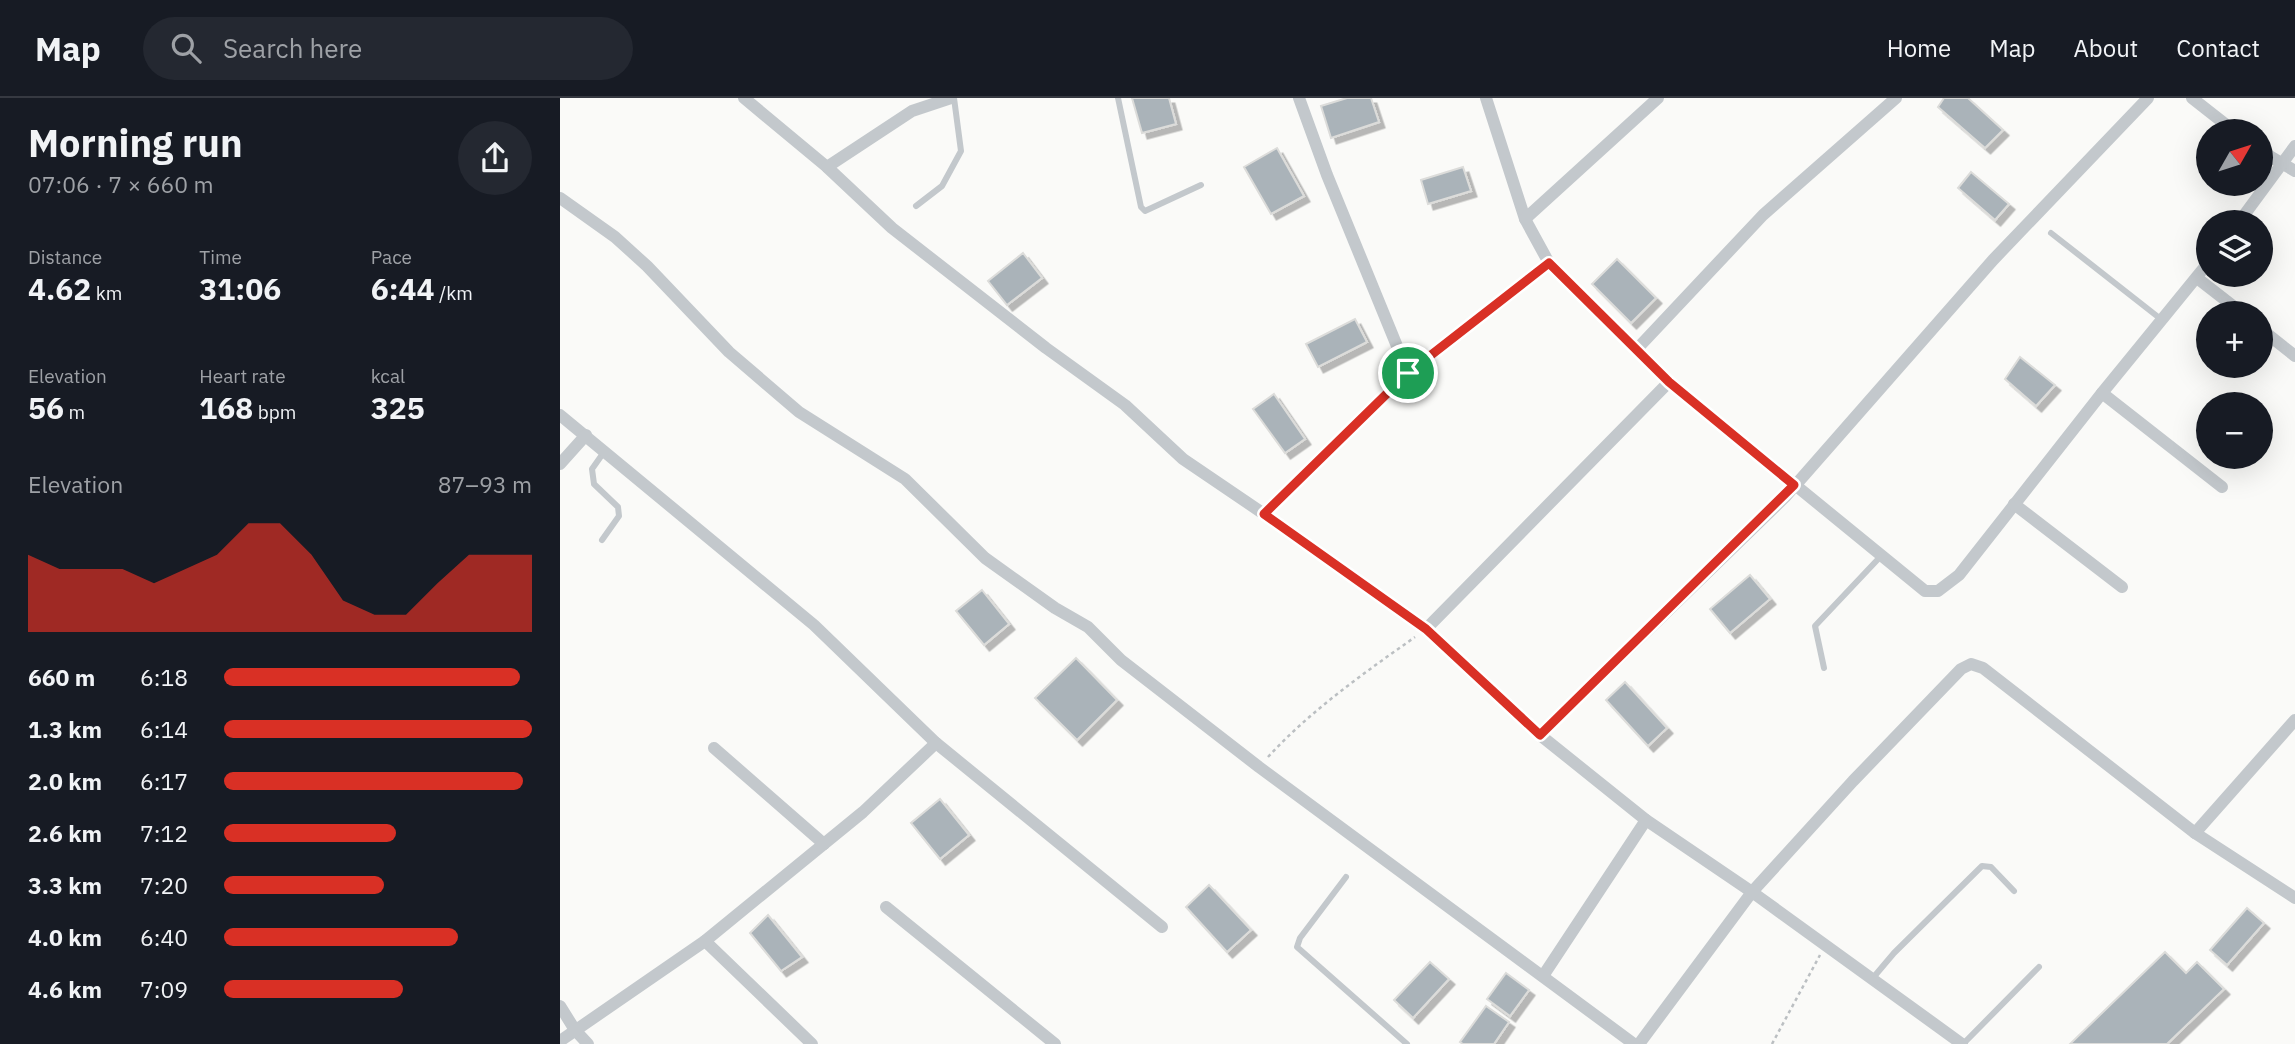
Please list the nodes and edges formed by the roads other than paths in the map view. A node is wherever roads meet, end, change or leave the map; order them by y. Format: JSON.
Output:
{"nodes":[{"id":1,"x":744,"y":98,"type":"edge"},
{"id":2,"x":952,"y":98,"type":"edge"},
{"id":3,"x":1118,"y":98,"type":"edge"},
{"id":4,"x":1298,"y":98,"type":"edge"},
{"id":5,"x":1486,"y":98,"type":"edge"},
{"id":6,"x":1658,"y":98,"type":"edge"},
{"id":7,"x":1896,"y":98,"type":"edge"},
{"id":8,"x":2148,"y":98,"type":"edge"},
{"id":9,"x":2192,"y":98,"type":"edge"},
{"id":10,"x":2219,"y":119,"type":"edge"},
{"id":11,"x":2295,"y":146,"type":"edge"},
{"id":12,"x":2273,"y":158,"type":"edge"},
{"id":13,"x":2283,"y":163,"type":"junction"},
{"id":14,"x":827,"y":167,"type":"junction"},
{"id":15,"x":2295,"y":170,"type":"edge"},
{"id":16,"x":1201,"y":185,"type":"dead end"},
{"id":17,"x":560,"y":198,"type":"edge"},
{"id":18,"x":916,"y":206,"type":"dead end"},
{"id":19,"x":2248,"y":210,"type":"edge"},
{"id":20,"x":1525,"y":219,"type":"junction"},
{"id":21,"x":2051,"y":233,"type":"dead end"},
{"id":22,"x":1549,"y":263,"type":"junction"},
{"id":23,"x":2196,"y":279,"type":"edge"},
{"id":24,"x":2209,"y":287,"type":"edge"},
{"id":25,"x":2227,"y":301,"type":"edge"},
{"id":26,"x":2162,"y":320,"type":"junction"},
{"id":27,"x":2273,"y":339,"type":"edge"},
{"id":28,"x":1636,"y":350,"type":"junction"},
{"id":29,"x":2295,"y":356,"type":"edge"},
{"id":30,"x":1408,"y":373,"type":"junction"},
{"id":31,"x":1669,"y":382,"type":"junction"},
{"id":32,"x":2102,"y":393,"type":"junction"},
{"id":33,"x":560,"y":415,"type":"edge"},
{"id":34,"x":586,"y":435,"type":"junction"},
{"id":35,"x":605,"y":451,"type":"junction"},
{"id":36,"x":560,"y":464,"type":"edge"},
{"id":37,"x":1794,"y":485,"type":"junction"},
{"id":38,"x":2222,"y":486,"type":"dead end"},
{"id":39,"x":2014,"y":504,"type":"junction"},
{"id":40,"x":1264,"y":514,"type":"junction"},
{"id":41,"x":602,"y":540,"type":"dead end"},
{"id":42,"x":1881,"y":556,"type":"junction"},
{"id":43,"x":2122,"y":587,"type":"dead end"},
{"id":44,"x":1426,"y":629,"type":"junction"},
{"id":45,"x":1824,"y":668,"type":"dead end"},
{"id":46,"x":2295,"y":720,"type":"edge"},
{"id":47,"x":1540,"y":735,"type":"junction"},
{"id":48,"x":936,"y":743,"type":"junction"},
{"id":49,"x":714,"y":748,"type":"dead end"},
{"id":50,"x":1646,"y":820,"type":"junction"},
{"id":51,"x":2195,"y":833,"type":"junction"},
{"id":52,"x":824,"y":844,"type":"junction"},
{"id":53,"x":1346,"y":877,"type":"dead end"},
{"id":54,"x":2014,"y":891,"type":"dead end"},
{"id":55,"x":1752,"y":892,"type":"junction"},
{"id":56,"x":2295,"y":898,"type":"edge"},
{"id":57,"x":886,"y":906,"type":"dead end"},
{"id":58,"x":1162,"y":927,"type":"dead end"},
{"id":59,"x":705,"y":940,"type":"junction"},
{"id":60,"x":2039,"y":967,"type":"dead end"},
{"id":61,"x":1543,"y":976,"type":"junction"},
{"id":62,"x":1871,"y":979,"type":"junction"},
{"id":63,"x":560,"y":1006,"type":"edge"},
{"id":64,"x":576,"y":1030,"type":"junction"},
{"id":65,"x":560,"y":1041,"type":"edge"},
{"id":66,"x":588,"y":1044,"type":"edge"},
{"id":67,"x":812,"y":1044,"type":"edge"},
{"id":68,"x":1055,"y":1044,"type":"edge"},
{"id":69,"x":1407,"y":1044,"type":"edge"},
{"id":70,"x":1636,"y":1044,"type":"edge"},
{"id":71,"x":1963,"y":1044,"type":"edge"}],
"edges":[{"from":1,"to":14,"type":"street"},
{"from":2,"to":14,"type":"street"},
{"from":2,"to":18,"type":"lane"},
{"from":3,"to":16,"type":"lane"},
{"from":4,"to":30,"type":"street"},
{"from":5,"to":20,"type":"street"},
{"from":6,"to":20,"type":"street"},
{"from":7,"to":28,"type":"street"},
{"from":8,"to":37,"type":"street"},
{"from":9,"to":10,"type":"street"},
{"from":11,"to":13,"type":"street"},
{"from":12,"to":13,"type":"street"},
{"from":13,"to":15,"type":"street"},
{"from":13,"to":19,"type":"street"},
{"from":14,"to":40,"type":"street"},
{"from":17,"to":61,"type":"street"},
{"from":20,"to":22,"type":"street"},
{"from":21,"to":26,"type":"lane"},
{"from":22,"to":28,"type":"street"},
{"from":22,"to":30,"type":"street"},
{"from":23,"to":26,"type":"street"},
{"from":24,"to":25,"type":"street"},
{"from":26,"to":32,"type":"street"},
{"from":27,"to":29,"type":"street"},
{"from":28,"to":31,"type":"street"},
{"from":30,"to":40,"type":"street"},
{"from":31,"to":37,"type":"street"},
{"from":31,"to":44,"type":"street"},
{"from":32,"to":38,"type":"street"},
{"from":32,"to":39,"type":"street"},
{"from":33,"to":34,"type":"street"},
{"from":34,"to":35,"type":"street"},
{"from":34,"to":36,"type":"street"},
{"from":35,"to":41,"type":"lane"},
{"from":35,"to":48,"type":"street"},
{"from":37,"to":42,"type":"street"},
{"from":37,"to":47,"type":"street"},
{"from":39,"to":42,"type":"street"},
{"from":39,"to":43,"type":"street"},
{"from":40,"to":44,"type":"street"},
{"from":42,"to":45,"type":"lane"},
{"from":44,"to":47,"type":"street"},
{"from":46,"to":51,"type":"street"},
{"from":47,"to":50,"type":"street"},
{"from":48,"to":52,"type":"street"},
{"from":48,"to":58,"type":"street"},
{"from":49,"to":52,"type":"street"},
{"from":50,"to":55,"type":"street"},
{"from":50,"to":61,"type":"street"},
{"from":51,"to":55,"type":"street"},
{"from":51,"to":56,"type":"street"},
{"from":52,"to":59,"type":"street"},
{"from":53,"to":69,"type":"lane"},
{"from":54,"to":62,"type":"lane"},
{"from":55,"to":62,"type":"street"},
{"from":55,"to":70,"type":"street"},
{"from":57,"to":68,"type":"street"},
{"from":59,"to":64,"type":"street"},
{"from":59,"to":67,"type":"street"},
{"from":60,"to":71,"type":"lane"},
{"from":61,"to":70,"type":"street"},
{"from":62,"to":71,"type":"street"},
{"from":63,"to":64,"type":"street"},
{"from":64,"to":65,"type":"street"},
{"from":64,"to":66,"type":"street"}]}
